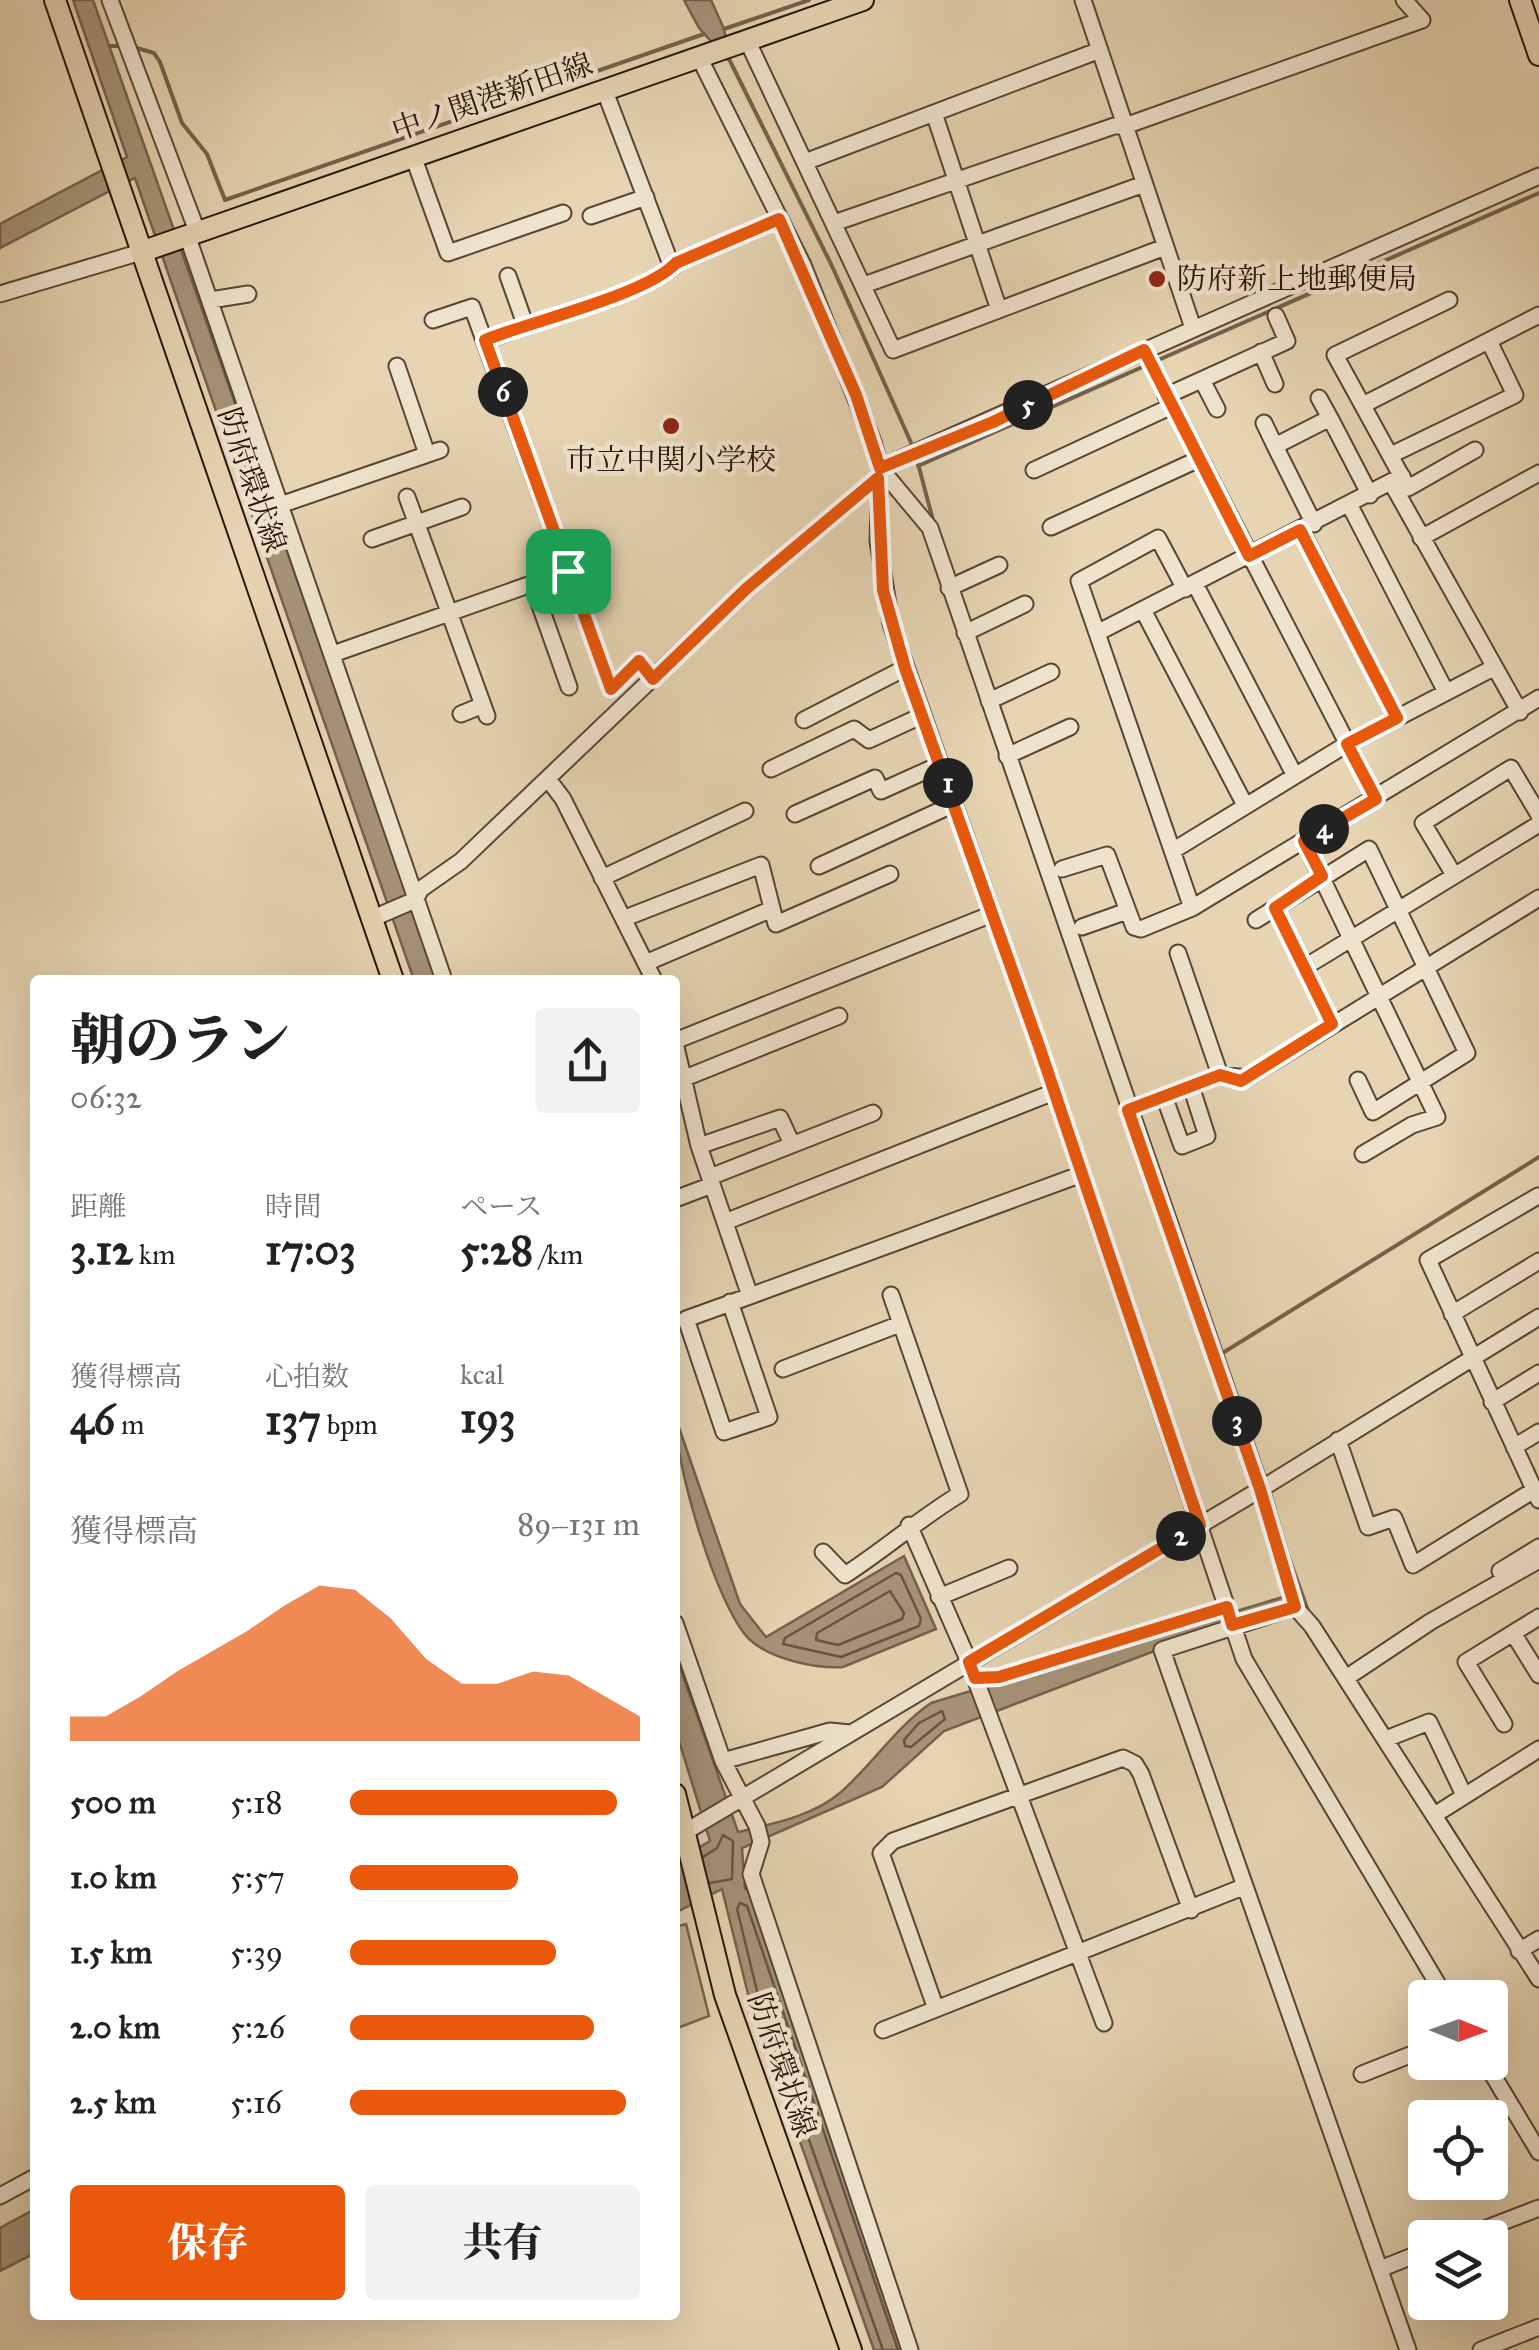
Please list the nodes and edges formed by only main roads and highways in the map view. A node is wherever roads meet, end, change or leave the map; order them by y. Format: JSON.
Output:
{"nodes":[{"id":1,"x":56,"y":0,"type":"edge"},
{"id":2,"x":863,"y":0,"type":"edge"},
{"id":3,"x":1520,"y":0,"type":"edge"},
{"id":4,"x":1535,"y":28,"type":"edge"},
{"id":5,"x":1539,"y":55,"type":"edge"},
{"id":6,"x":150,"y":249,"type":"junction"},
{"id":7,"x":391,"y":975,"type":"edge"},
{"id":8,"x":683,"y":1840,"type":"edge"},
{"id":9,"x":852,"y":2350,"type":"edge"}],
"edges":[{"from":1,"to":6,"type":"main road","name":"防府環状線"},
{"from":2,"to":6,"type":"main road","name":"中ノ関港新田線"},
{"from":3,"to":4,"type":"main road"},
{"from":4,"to":5,"type":"main road"},
{"from":6,"to":7,"type":"main road","name":"防府環状線"},
{"from":8,"to":9,"type":"main road","name":"防府環状線"}]}
